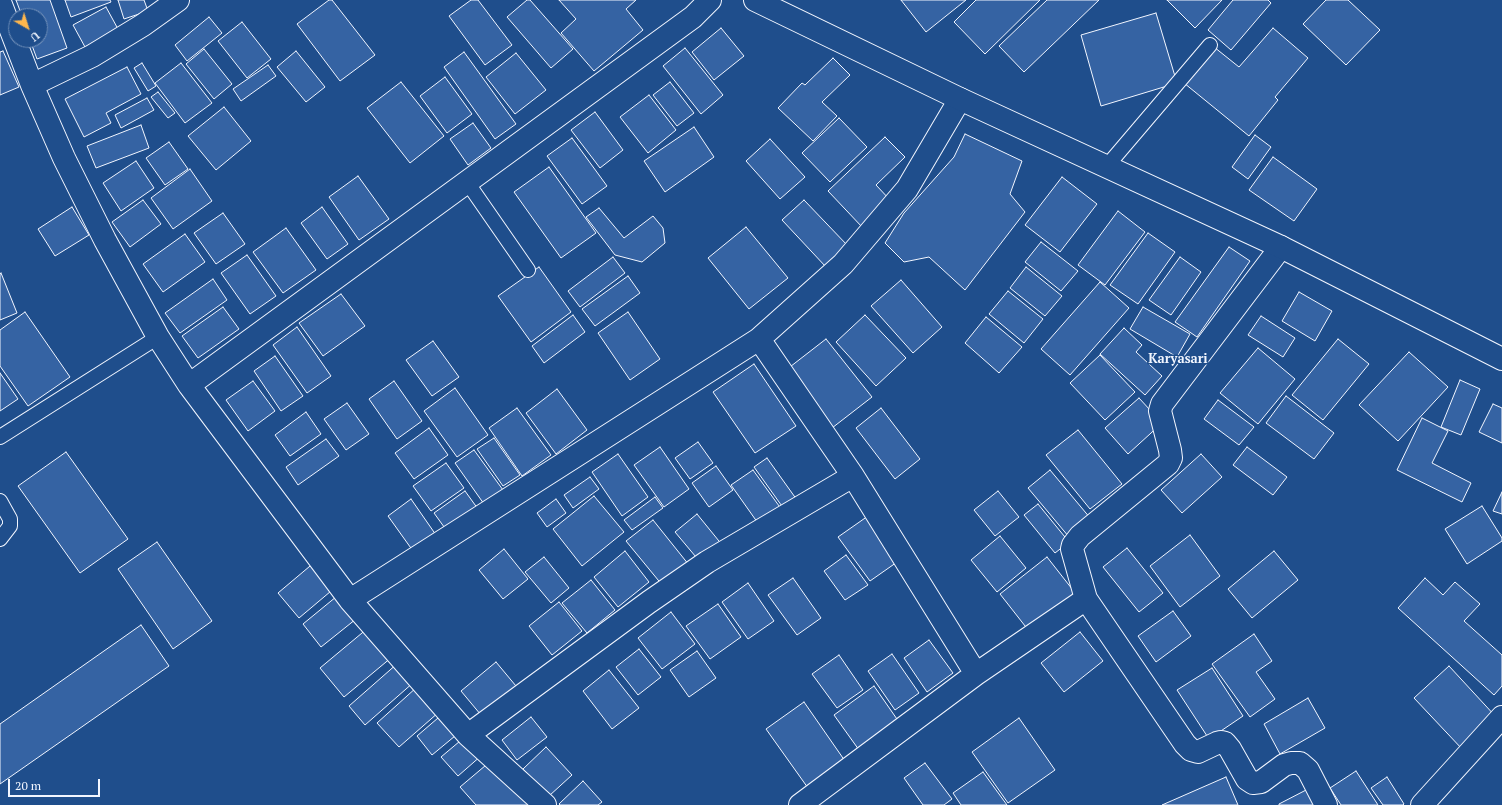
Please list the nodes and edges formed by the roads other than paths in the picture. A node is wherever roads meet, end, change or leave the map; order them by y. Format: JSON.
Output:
{"nodes":[{"id":1,"x":178,"y":0,"type":"edge"},
{"id":2,"x":710,"y":0,"type":"edge"},
{"id":3,"x":754,"y":0,"type":"edge"},
{"id":4,"x":0,"y":2,"type":"edge"},
{"id":5,"x":780,"y":4,"type":"edge"},
{"id":6,"x":1210,"y":45,"type":"dead end"},
{"id":7,"x":32,"y":86,"type":"junction"},
{"id":8,"x":960,"y":99,"type":"junction"},
{"id":9,"x":1107,"y":166,"type":"junction"},
{"id":10,"x":467,"y":182,"type":"junction"},
{"id":11,"x":1281,"y":247,"type":"junction"},
{"id":12,"x":528,"y":270,"type":"dead end"},
{"id":13,"x":158,"y":337,"type":"junction"},
{"id":14,"x":759,"y":339,"type":"junction"},
{"id":15,"x":1502,"y":359,"type":"edge"},
{"id":16,"x":189,"y":385,"type":"junction"},
{"id":17,"x":0,"y":437,"type":"edge"},
{"id":18,"x":853,"y":476,"type":"junction"},
{"id":19,"x":0,"y":501,"type":"edge"},
{"id":20,"x":0,"y":539,"type":"edge"},
{"id":21,"x":1086,"y":599,"type":"junction"},
{"id":22,"x":350,"y":600,"type":"junction"},
{"id":23,"x":976,"y":674,"type":"junction"},
{"id":24,"x":1502,"y":717,"type":"edge"},
{"id":25,"x":468,"y":735,"type":"junction"},
{"id":26,"x":545,"y":805,"type":"edge"},
{"id":27,"x":800,"y":805,"type":"edge"},
{"id":28,"x":1326,"y":805,"type":"edge"},
{"id":29,"x":1422,"y":805,"type":"edge"}],
"edges":[{"from":1,"to":7,"type":"street"},
{"from":2,"to":10,"type":"street"},
{"from":3,"to":5,"type":"street"},
{"from":4,"to":7,"type":"street"},
{"from":5,"to":8,"type":"street"},
{"from":6,"to":9,"type":"lane"},
{"from":7,"to":13,"type":"street"},
{"from":8,"to":9,"type":"street"},
{"from":8,"to":14,"type":"street"},
{"from":9,"to":11,"type":"street"},
{"from":10,"to":12,"type":"lane"},
{"from":10,"to":16,"type":"street"},
{"from":11,"to":15,"type":"street"},
{"from":11,"to":21,"type":"street"},
{"from":13,"to":16,"type":"street"},
{"from":13,"to":17,"type":"lane"},
{"from":14,"to":18,"type":"street"},
{"from":14,"to":22,"type":"street"},
{"from":16,"to":22,"type":"street"},
{"from":18,"to":23,"type":"street"},
{"from":18,"to":25,"type":"street"},
{"from":19,"to":20,"type":"lane"},
{"from":21,"to":23,"type":"street"},
{"from":21,"to":28,"type":"street"},
{"from":22,"to":25,"type":"street"},
{"from":23,"to":27,"type":"street"},
{"from":24,"to":29,"type":"street"},
{"from":25,"to":26,"type":"street"}]}
